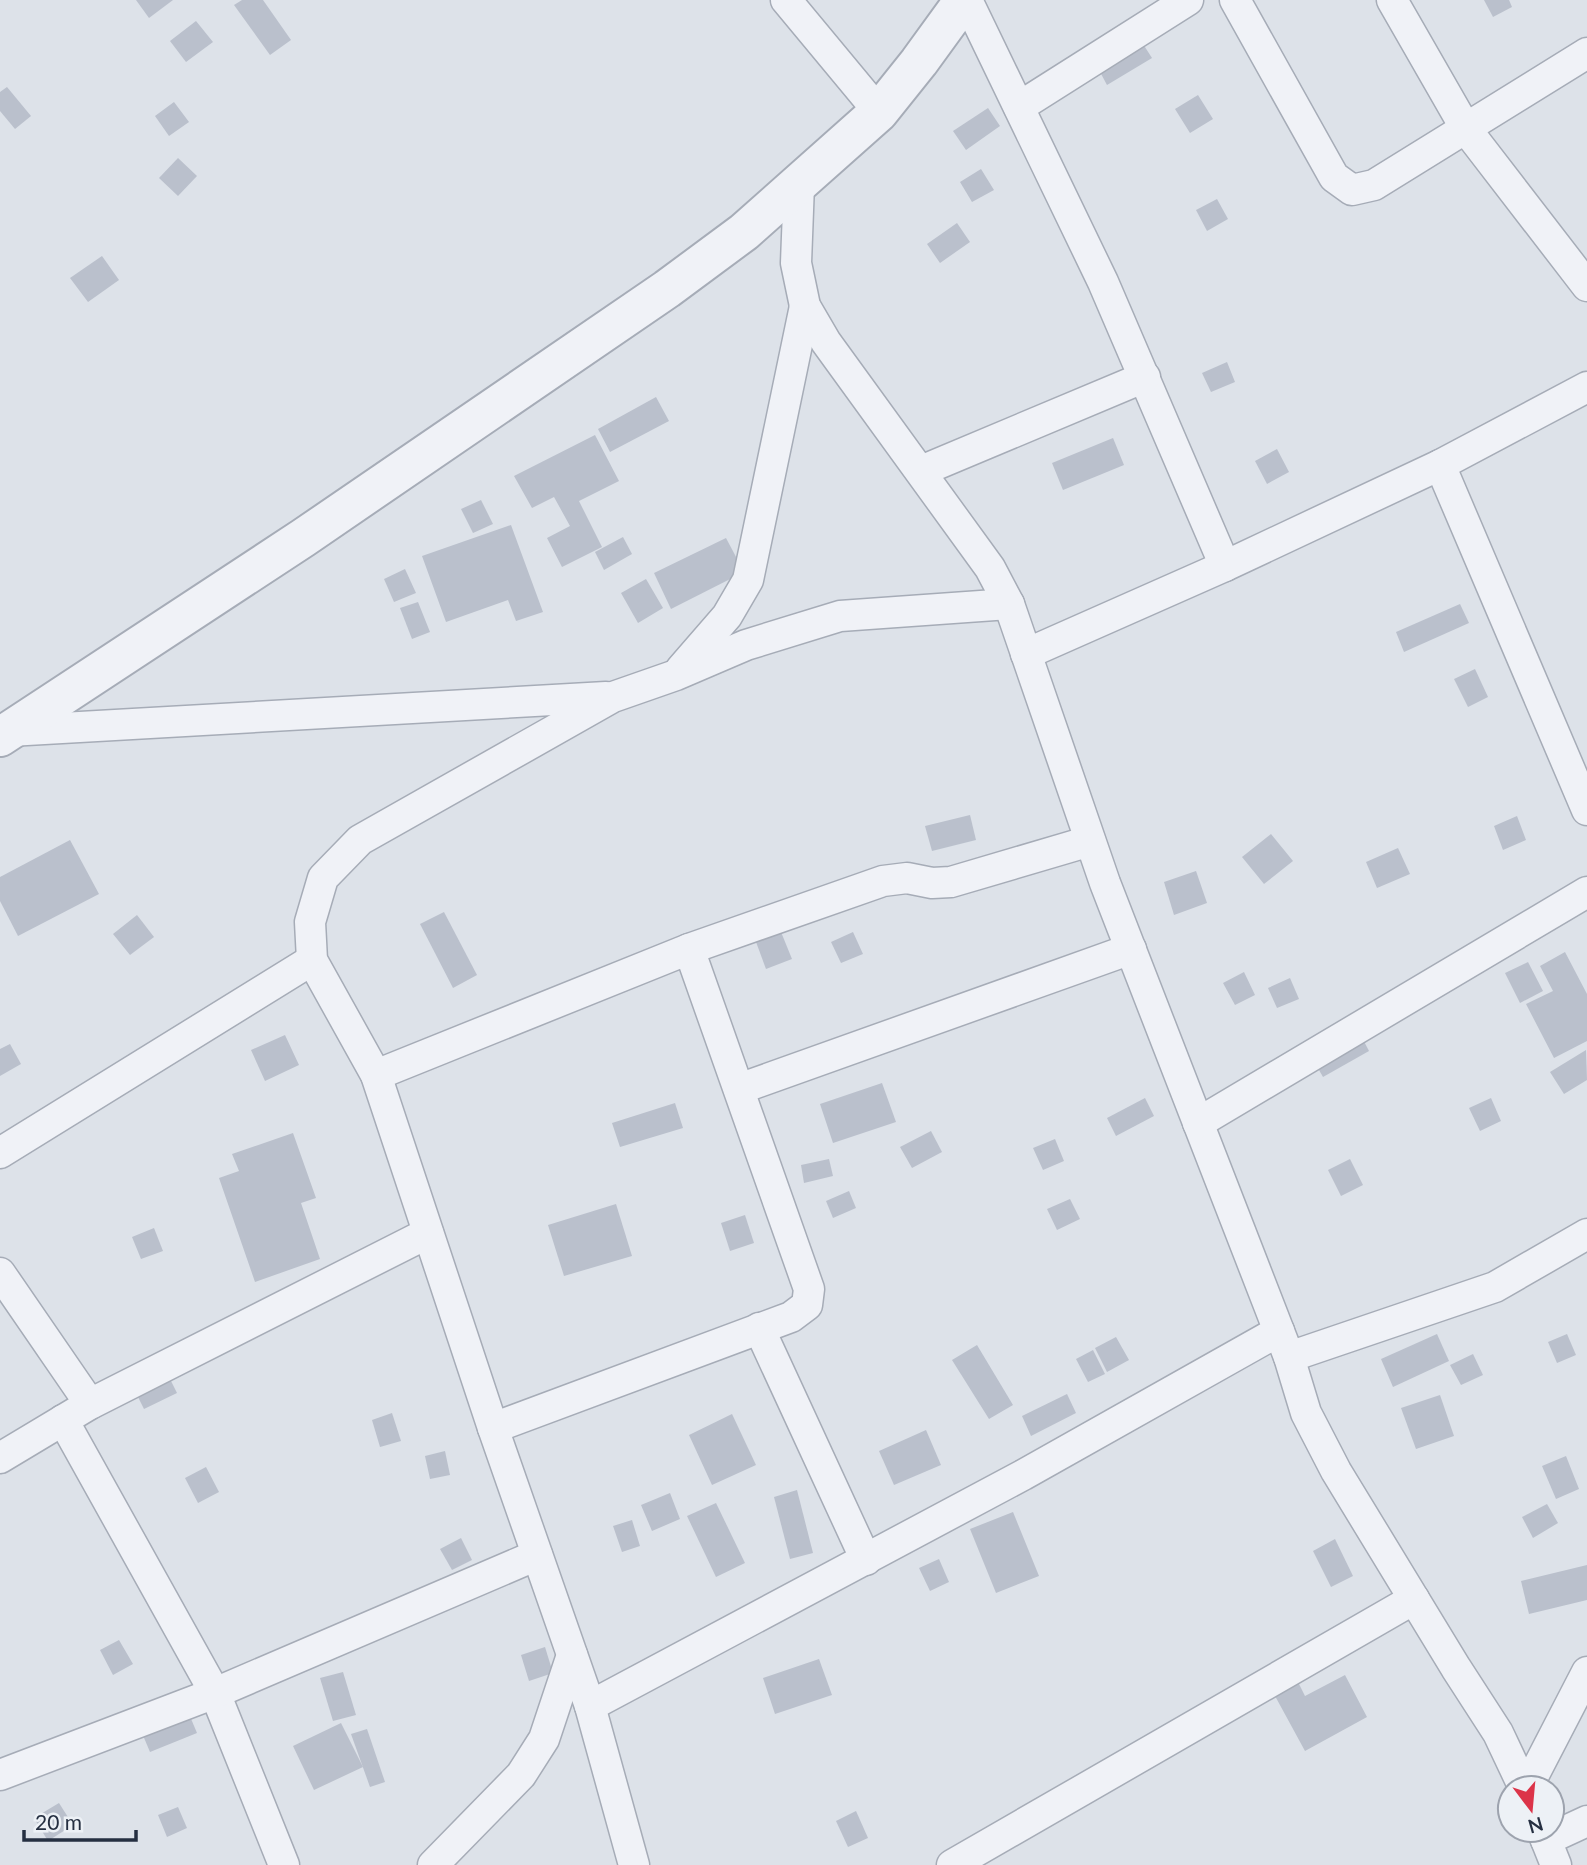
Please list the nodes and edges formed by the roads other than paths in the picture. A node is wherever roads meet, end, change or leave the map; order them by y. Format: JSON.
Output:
{"nodes":[{"id":1,"x":786,"y":0,"type":"edge"},
{"id":2,"x":966,"y":0,"type":"edge"},
{"id":3,"x":1188,"y":0,"type":"edge"},
{"id":4,"x":1235,"y":0,"type":"edge"},
{"id":5,"x":1392,"y":0,"type":"edge"},
{"id":6,"x":1587,"y":53,"type":"edge"},
{"id":7,"x":1019,"y":107,"type":"junction"},
{"id":8,"x":879,"y":112,"type":"junction"},
{"id":9,"x":1466,"y":129,"type":"junction"},
{"id":10,"x":800,"y":184,"type":"junction"},
{"id":11,"x":1587,"y":286,"type":"edge"},
{"id":12,"x":805,"y":306,"type":"junction"},
{"id":13,"x":1144,"y":377,"type":"junction"},
{"id":14,"x":1587,"y":387,"type":"edge"},
{"id":15,"x":1440,"y":465,"type":"junction"},
{"id":16,"x":921,"y":471,"type":"junction"},
{"id":17,"x":1225,"y":566,"type":"junction"},
{"id":18,"x":1009,"y":604,"type":"junction"},
{"id":19,"x":1026,"y":653,"type":"junction"},
{"id":20,"x":676,"y":675,"type":"junction"},
{"id":21,"x":613,"y":696,"type":"junction"},
{"id":22,"x":5,"y":734,"type":"edge"},
{"id":23,"x":1587,"y":810,"type":"edge"},
{"id":24,"x":1090,"y":841,"type":"junction"},
{"id":25,"x":1587,"y":892,"type":"edge"},
{"id":26,"x":1131,"y":948,"type":"junction"},
{"id":27,"x":689,"y":949,"type":"junction"},
{"id":28,"x":312,"y":960,"type":"junction"},
{"id":29,"x":376,"y":1075,"type":"junction"},
{"id":30,"x":739,"y":1089,"type":"junction"},
{"id":31,"x":1198,"y":1123,"type":"junction"},
{"id":32,"x":0,"y":1153,"type":"edge"},
{"id":33,"x":428,"y":1233,"type":"junction"},
{"id":34,"x":1587,"y":1234,"type":"edge"},
{"id":35,"x":0,"y":1273,"type":"edge"},
{"id":36,"x":758,"y":1328,"type":"junction"},
{"id":37,"x":1284,"y":1344,"type":"junction"},
{"id":38,"x":90,"y":1404,"type":"junction"},
{"id":39,"x":64,"y":1420,"type":"junction"},
{"id":40,"x":492,"y":1428,"type":"junction"},
{"id":41,"x":0,"y":1458,"type":"edge"},
{"id":42,"x":537,"y":1555,"type":"junction"},
{"id":43,"x":866,"y":1560,"type":"junction"},
{"id":44,"x":1414,"y":1599,"type":"junction"},
{"id":45,"x":572,"y":1656,"type":"junction"},
{"id":46,"x":1587,"y":1672,"type":"edge"},
{"id":47,"x":215,"y":1693,"type":"junction"},
{"id":48,"x":590,"y":1706,"type":"junction"},
{"id":49,"x":1519,"y":1774,"type":"edge"},
{"id":50,"x":1533,"y":1774,"type":"edge"},
{"id":51,"x":0,"y":1775,"type":"edge"},
{"id":52,"x":1587,"y":1821,"type":"edge"},
{"id":53,"x":1548,"y":1845,"type":"edge"},
{"id":54,"x":284,"y":1865,"type":"edge"},
{"id":55,"x":433,"y":1865,"type":"edge"},
{"id":56,"x":634,"y":1865,"type":"edge"},
{"id":57,"x":952,"y":1865,"type":"edge"}],
"edges":[{"from":1,"to":8,"type":"street"},
{"from":2,"to":7,"type":"street"},
{"from":2,"to":8,"type":"street"},
{"from":3,"to":7,"type":"street"},
{"from":4,"to":9,"type":"street"},
{"from":5,"to":9,"type":"street"},
{"from":6,"to":9,"type":"street"},
{"from":7,"to":13,"type":"street"},
{"from":8,"to":10,"type":"street"},
{"from":9,"to":11,"type":"street"},
{"from":10,"to":12,"type":"street"},
{"from":10,"to":22,"type":"street"},
{"from":12,"to":16,"type":"street"},
{"from":12,"to":20,"type":"street"},
{"from":13,"to":16,"type":"street"},
{"from":13,"to":17,"type":"street"},
{"from":14,"to":15,"type":"street"},
{"from":15,"to":17,"type":"street"},
{"from":15,"to":23,"type":"street"},
{"from":16,"to":18,"type":"street"},
{"from":17,"to":19,"type":"street"},
{"from":18,"to":19,"type":"street"},
{"from":18,"to":20,"type":"street"},
{"from":19,"to":24,"type":"street"},
{"from":20,"to":21,"type":"street"},
{"from":21,"to":22,"type":"street"},
{"from":21,"to":28,"type":"street"},
{"from":24,"to":26,"type":"street"},
{"from":24,"to":27,"type":"street"},
{"from":25,"to":31,"type":"street"},
{"from":26,"to":30,"type":"street"},
{"from":26,"to":31,"type":"street"},
{"from":27,"to":29,"type":"street"},
{"from":27,"to":30,"type":"street"},
{"from":28,"to":29,"type":"street"},
{"from":28,"to":32,"type":"street"},
{"from":29,"to":33,"type":"street"},
{"from":30,"to":36,"type":"street"},
{"from":31,"to":37,"type":"street"},
{"from":33,"to":38,"type":"street"},
{"from":33,"to":40,"type":"street"},
{"from":34,"to":37,"type":"street"},
{"from":35,"to":38,"type":"street"},
{"from":36,"to":40,"type":"street"},
{"from":36,"to":43,"type":"street"},
{"from":37,"to":43,"type":"street"},
{"from":37,"to":44,"type":"street"},
{"from":38,"to":39,"type":"street"},
{"from":39,"to":41,"type":"street"},
{"from":39,"to":47,"type":"street"},
{"from":40,"to":42,"type":"street"},
{"from":42,"to":45,"type":"street"},
{"from":42,"to":47,"type":"street"},
{"from":43,"to":48,"type":"street"},
{"from":44,"to":49,"type":"street"},
{"from":44,"to":57,"type":"street"},
{"from":45,"to":48,"type":"street"},
{"from":45,"to":55,"type":"street"},
{"from":46,"to":50,"type":"street"},
{"from":47,"to":51,"type":"street"},
{"from":47,"to":54,"type":"street"},
{"from":48,"to":56,"type":"street"},
{"from":52,"to":53,"type":"street"}]}
